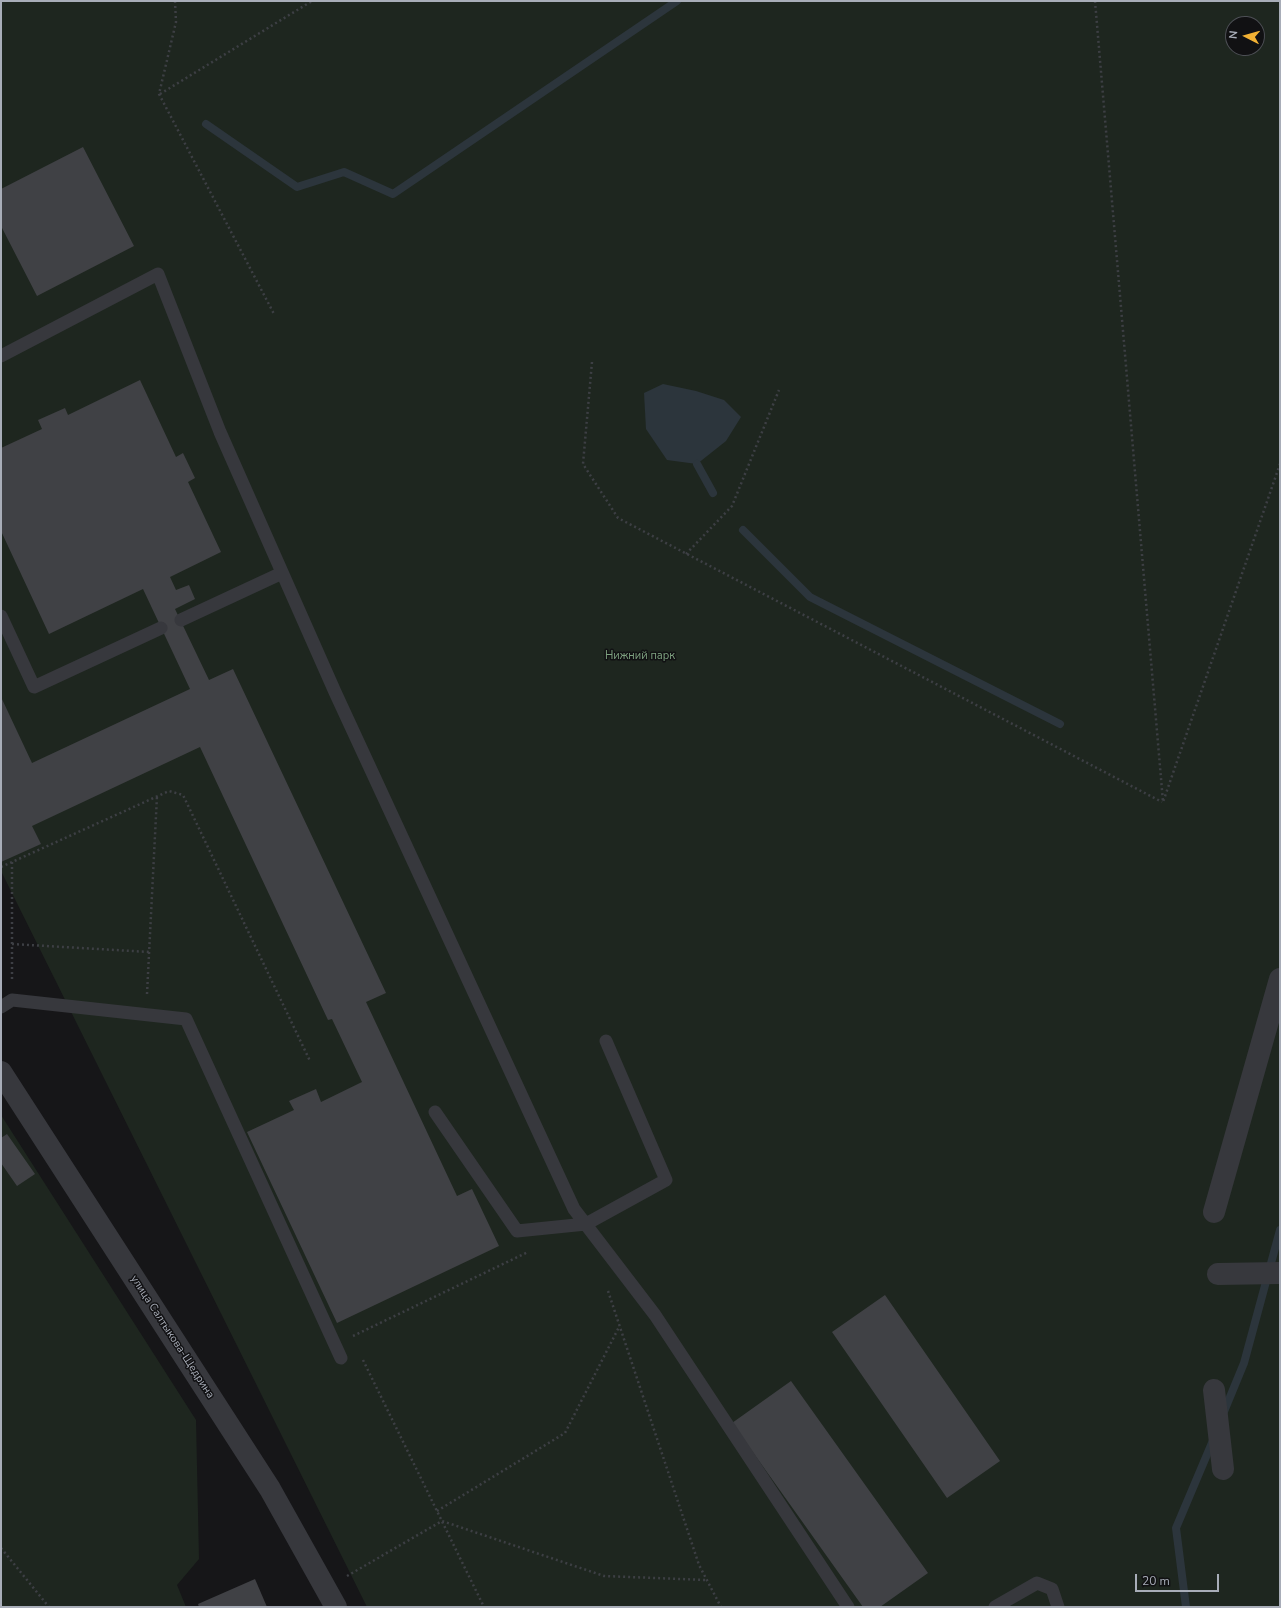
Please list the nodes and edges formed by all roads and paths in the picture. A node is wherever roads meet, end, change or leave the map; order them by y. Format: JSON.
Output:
{"nodes":[{"id":1,"x":175,"y":1,"type":"edge"},
{"id":2,"x":312,"y":1,"type":"edge"},
{"id":3,"x":1095,"y":1,"type":"edge"},
{"id":4,"x":159,"y":94,"type":"junction"},
{"id":5,"x":274,"y":314,"type":"dead end"},
{"id":6,"x":1,"y":356,"type":"edge"},
{"id":7,"x":592,"y":362,"type":"dead end"},
{"id":8,"x":779,"y":390,"type":"dead end"},
{"id":9,"x":1280,"y":464,"type":"edge"},
{"id":10,"x":686,"y":554,"type":"junction"},
{"id":11,"x":282,"y":572,"type":"junction"},
{"id":12,"x":1,"y":616,"type":"edge"},
{"id":13,"x":181,"y":620,"type":"dead end"},
{"id":14,"x":161,"y":628,"type":"dead end"},
{"id":15,"x":157,"y":796,"type":"junction"},
{"id":16,"x":1163,"y":802,"type":"junction"},
{"id":17,"x":12,"y":862,"type":"junction"},
{"id":18,"x":1,"y":867,"type":"edge"},
{"id":19,"x":12,"y":944,"type":"junction"},
{"id":20,"x":149,"y":952,"type":"junction"},
{"id":21,"x":1280,"y":978,"type":"edge"},
{"id":22,"x":12,"y":1000,"type":"junction"},
{"id":23,"x":1,"y":1007,"type":"edge"},
{"id":24,"x":146,"y":1015,"type":"junction"},
{"id":25,"x":606,"y":1041,"type":"dead end"},
{"id":26,"x":310,"y":1061,"type":"dead end"},
{"id":27,"x":1,"y":1072,"type":"edge"},
{"id":28,"x":435,"y":1112,"type":"dead end"},
{"id":29,"x":1214,"y":1212,"type":"dead end"},
{"id":30,"x":586,"y":1224,"type":"junction"},
{"id":31,"x":529,"y":1252,"type":"dead end"},
{"id":32,"x":1218,"y":1274,"type":"dead end"},
{"id":33,"x":1280,"y":1274,"type":"edge"},
{"id":34,"x":608,"y":1290,"type":"dead end"},
{"id":35,"x":620,"y":1326,"type":"junction"},
{"id":36,"x":355,"y":1344,"type":"dead end"},
{"id":37,"x":341,"y":1358,"type":"dead end"},
{"id":38,"x":362,"y":1358,"type":"dead end"},
{"id":39,"x":1214,"y":1390,"type":"dead end"},
{"id":40,"x":1223,"y":1469,"type":"dead end"},
{"id":41,"x":437,"y":1511,"type":"junction"},
{"id":42,"x":442,"y":1521,"type":"junction"},
{"id":43,"x":1,"y":1548,"type":"edge"},
{"id":44,"x":346,"y":1576,"type":"dead end"},
{"id":45,"x":707,"y":1580,"type":"junction"},
{"id":46,"x":49,"y":1607,"type":"edge"},
{"id":47,"x":336,"y":1607,"type":"edge"},
{"id":48,"x":484,"y":1607,"type":"edge"},
{"id":49,"x":721,"y":1607,"type":"edge"},
{"id":50,"x":848,"y":1607,"type":"edge"},
{"id":51,"x":994,"y":1607,"type":"edge"},
{"id":52,"x":1058,"y":1607,"type":"edge"}],
"edges":[{"from":1,"to":4,"type":"path"},
{"from":2,"to":4,"type":"path"},
{"from":3,"to":16,"type":"path"},
{"from":4,"to":5,"type":"path"},
{"from":6,"to":11,"type":"lane"},
{"from":7,"to":10,"type":"path"},
{"from":8,"to":10,"type":"path"},
{"from":9,"to":16,"type":"path"},
{"from":10,"to":16,"type":"path"},
{"from":11,"to":13,"type":"lane"},
{"from":11,"to":30,"type":"lane"},
{"from":12,"to":14,"type":"lane"},
{"from":15,"to":17,"type":"path"},
{"from":15,"to":20,"type":"path"},
{"from":15,"to":26,"type":"path"},
{"from":17,"to":18,"type":"path"},
{"from":17,"to":19,"type":"path"},
{"from":19,"to":20,"type":"path"},
{"from":19,"to":22,"type":"path"},
{"from":20,"to":24,"type":"path"},
{"from":21,"to":29,"type":"street"},
{"from":22,"to":23,"type":"lane"},
{"from":22,"to":24,"type":"lane"},
{"from":24,"to":37,"type":"lane"},
{"from":25,"to":30,"type":"lane"},
{"from":27,"to":47,"type":"street","name":"улица Салтыкова-Щедрина"},
{"from":28,"to":30,"type":"lane"},
{"from":30,"to":50,"type":"lane"},
{"from":31,"to":36,"type":"path"},
{"from":32,"to":33,"type":"street"},
{"from":34,"to":35,"type":"path"},
{"from":35,"to":41,"type":"path"},
{"from":35,"to":45,"type":"path"},
{"from":38,"to":41,"type":"path"},
{"from":39,"to":40,"type":"street"},
{"from":41,"to":42,"type":"path"},
{"from":42,"to":44,"type":"path"},
{"from":42,"to":45,"type":"path"},
{"from":42,"to":48,"type":"path"},
{"from":43,"to":46,"type":"path"},
{"from":45,"to":49,"type":"path"},
{"from":51,"to":52,"type":"lane"}]}
